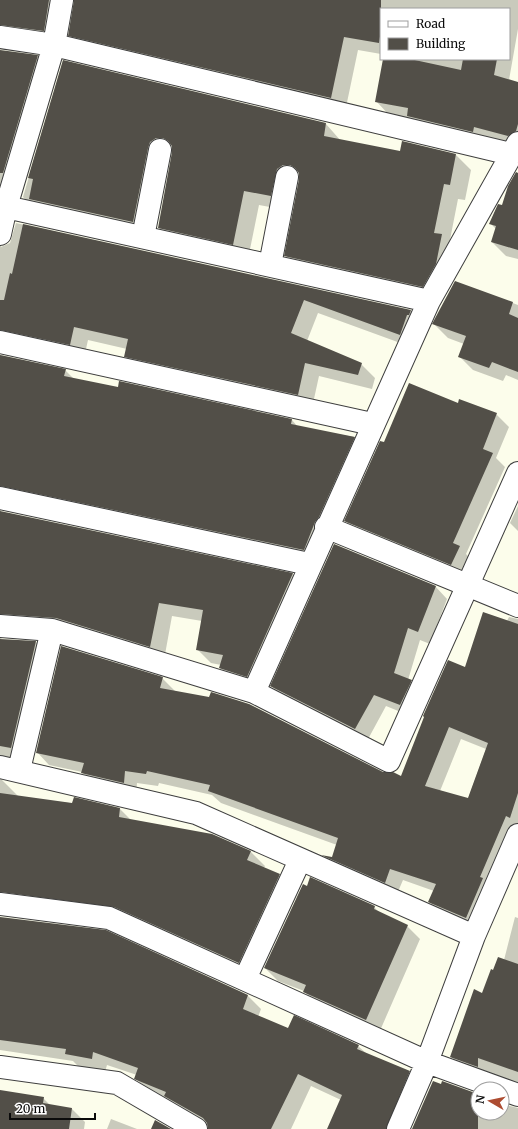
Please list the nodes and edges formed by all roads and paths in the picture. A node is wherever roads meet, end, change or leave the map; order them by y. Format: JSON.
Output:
{"nodes":[{"id":1,"x":62,"y":0,"type":"edge"},
{"id":2,"x":0,"y":37,"type":"edge"},
{"id":3,"x":54,"y":45,"type":"junction"},
{"id":4,"x":515,"y":148,"type":"edge"},
{"id":5,"x":160,"y":150,"type":"dead end"},
{"id":6,"x":287,"y":177,"type":"dead end"},
{"id":7,"x":6,"y":207,"type":"junction"},
{"id":8,"x":0,"y":234,"type":"edge"},
{"id":9,"x":143,"y":237,"type":"junction"},
{"id":10,"x":270,"y":265,"type":"junction"},
{"id":11,"x":429,"y":301,"type":"junction"},
{"id":12,"x":0,"y":342,"type":"edge"},
{"id":13,"x":372,"y":424,"type":"junction"},
{"id":14,"x":518,"y":473,"type":"edge"},
{"id":15,"x":0,"y":498,"type":"edge"},
{"id":16,"x":326,"y":527,"type":"junction"},
{"id":17,"x":310,"y":564,"type":"junction"},
{"id":18,"x":468,"y":586,"type":"junction"},
{"id":19,"x":518,"y":606,"type":"edge"},
{"id":20,"x":0,"y":626,"type":"edge"},
{"id":21,"x":52,"y":630,"type":"junction"},
{"id":22,"x":254,"y":692,"type":"junction"},
{"id":23,"x":9,"y":769,"type":"edge"},
{"id":24,"x":518,"y":835,"type":"edge"},
{"id":25,"x":300,"y":860,"type":"junction"},
{"id":26,"x":0,"y":904,"type":"edge"},
{"id":27,"x":474,"y":936,"type":"junction"},
{"id":28,"x":245,"y":979,"type":"junction"},
{"id":29,"x":427,"y":1062,"type":"junction"},
{"id":30,"x":0,"y":1067,"type":"edge"},
{"id":31,"x":518,"y":1095,"type":"edge"},
{"id":32,"x":196,"y":1129,"type":"edge"},
{"id":33,"x":398,"y":1129,"type":"edge"}],
"edges":[{"from":1,"to":3,"type":"street"},
{"from":2,"to":3,"type":"street"},
{"from":3,"to":4,"type":"street"},
{"from":3,"to":7,"type":"street"},
{"from":4,"to":11,"type":"street"},
{"from":5,"to":9,"type":"street"},
{"from":6,"to":10,"type":"street"},
{"from":7,"to":8,"type":"street"},
{"from":7,"to":9,"type":"street"},
{"from":9,"to":10,"type":"street"},
{"from":10,"to":11,"type":"street"},
{"from":11,"to":13,"type":"street"},
{"from":12,"to":13,"type":"street"},
{"from":13,"to":16,"type":"street"},
{"from":14,"to":18,"type":"street"},
{"from":15,"to":17,"type":"street"},
{"from":16,"to":17,"type":"street"},
{"from":16,"to":18,"type":"street"},
{"from":17,"to":22,"type":"street"},
{"from":18,"to":19,"type":"street"},
{"from":18,"to":22,"type":"street"},
{"from":20,"to":21,"type":"street"},
{"from":21,"to":22,"type":"street"},
{"from":21,"to":23,"type":"street"},
{"from":23,"to":25,"type":"street"},
{"from":24,"to":27,"type":"street"},
{"from":25,"to":27,"type":"street"},
{"from":25,"to":28,"type":"street"},
{"from":26,"to":28,"type":"street"},
{"from":27,"to":29,"type":"street"},
{"from":28,"to":29,"type":"street"},
{"from":29,"to":31,"type":"street"},
{"from":29,"to":33,"type":"street"},
{"from":30,"to":32,"type":"street"}]}
